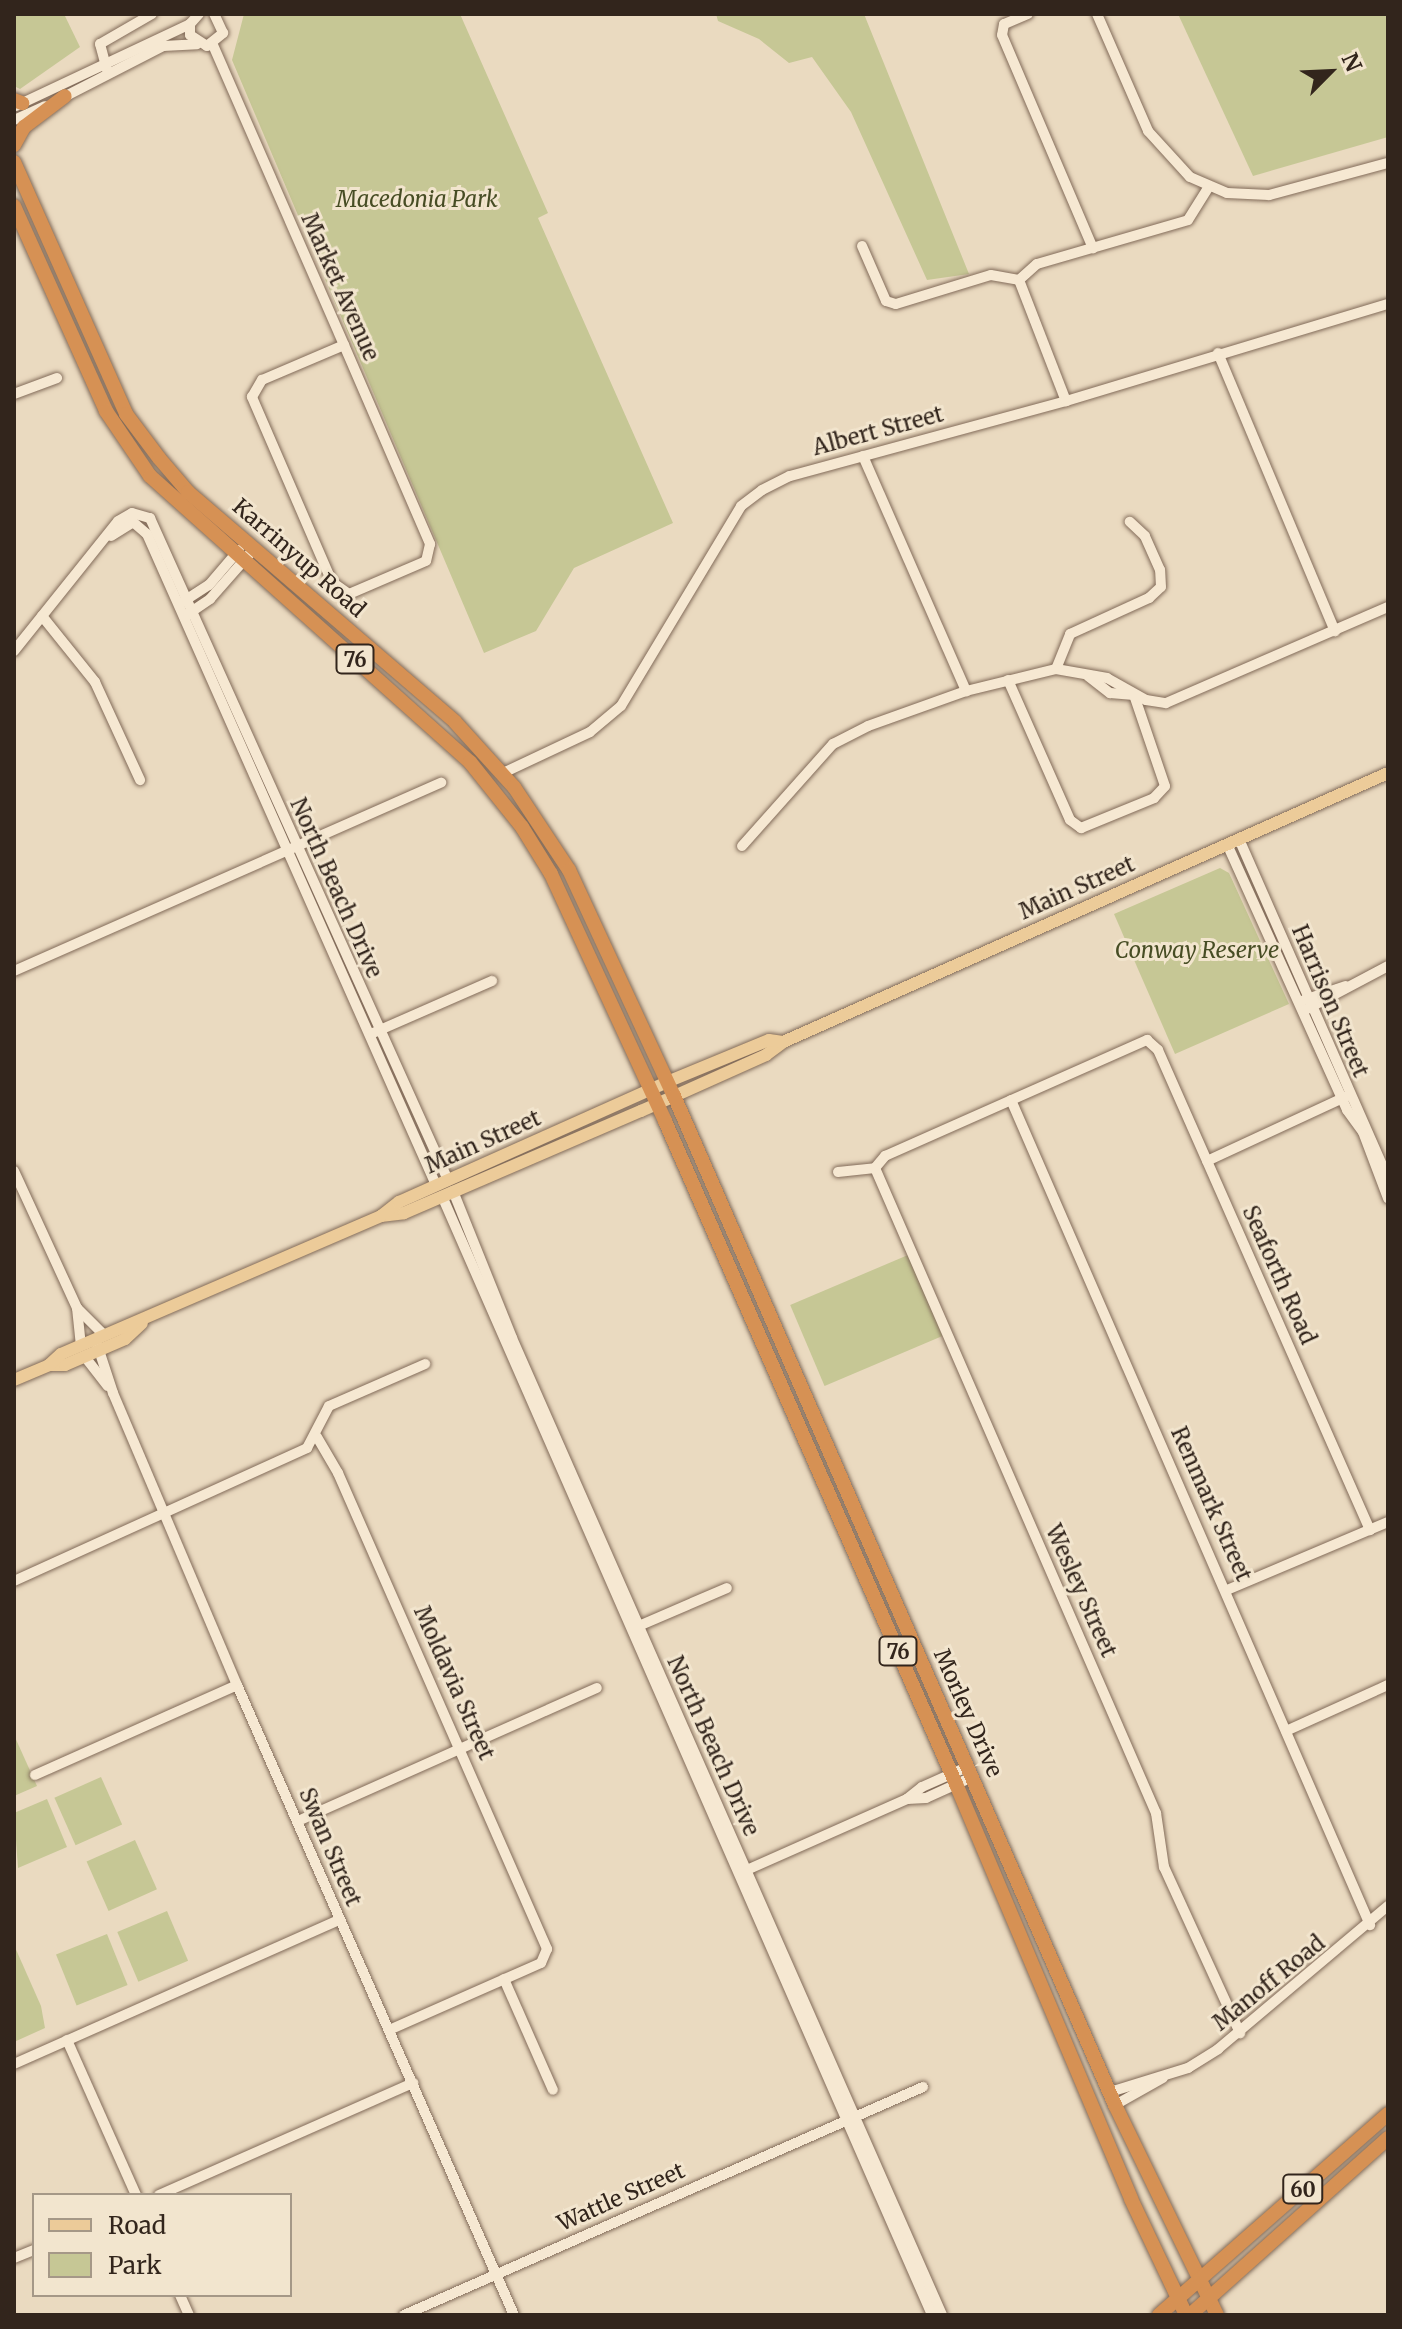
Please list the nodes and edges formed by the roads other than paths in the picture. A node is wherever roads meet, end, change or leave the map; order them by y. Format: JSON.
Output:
{"nodes":[{"id":1,"x":152,"y":14,"type":"edge"},
{"id":2,"x":199,"y":14,"type":"edge"},
{"id":3,"x":214,"y":14,"type":"edge"},
{"id":4,"x":1028,"y":14,"type":"edge"},
{"id":5,"x":1097,"y":14,"type":"edge"},
{"id":6,"x":232,"y":15,"type":"edge"},
{"id":7,"x":190,"y":24,"type":"junction"},
{"id":8,"x":223,"y":27,"type":"junction"},
{"id":9,"x":162,"y":42,"type":"junction"},
{"id":10,"x":197,"y":44,"type":"junction"},
{"id":11,"x":213,"y":45,"type":"junction"},
{"id":12,"x":108,"y":70,"type":"junction"},
{"id":13,"x":65,"y":96,"type":"junction"},
{"id":14,"x":17,"y":103,"type":"edge"},
{"id":15,"x":14,"y":120,"type":"edge"},
{"id":16,"x":14,"y":145,"type":"edge"},
{"id":17,"x":14,"y":162,"type":"edge"},
{"id":18,"x":1388,"y":163,"type":"edge"},
{"id":19,"x":1209,"y":186,"type":"junction"},
{"id":20,"x":16,"y":212,"type":"edge"},
{"id":21,"x":862,"y":246,"type":"dead end"},
{"id":22,"x":1093,"y":248,"type":"junction"},
{"id":23,"x":1019,"y":280,"type":"junction"},
{"id":24,"x":1388,"y":305,"type":"edge"},
{"id":25,"x":344,"y":345,"type":"junction"},
{"id":26,"x":1218,"y":353,"type":"junction"},
{"id":27,"x":57,"y":378,"type":"dead end"},
{"id":28,"x":14,"y":394,"type":"edge"},
{"id":29,"x":1066,"y":401,"type":"junction"},
{"id":30,"x":863,"y":456,"type":"junction"},
{"id":31,"x":1130,"y":522,"type":"dead end"},
{"id":32,"x":250,"y":545,"type":"junction"},
{"id":33,"x":238,"y":558,"type":"junction"},
{"id":34,"x":183,"y":602,"type":"junction"},
{"id":35,"x":1388,"y":607,"type":"edge"},
{"id":36,"x":188,"y":614,"type":"junction"},
{"id":37,"x":42,"y":616,"type":"junction"},
{"id":38,"x":1335,"y":631,"type":"junction"},
{"id":39,"x":14,"y":651,"type":"edge"},
{"id":40,"x":1056,"y":669,"type":"junction"},
{"id":41,"x":1008,"y":680,"type":"junction"},
{"id":42,"x":966,"y":691,"type":"junction"},
{"id":43,"x":1134,"y":695,"type":"junction"},
{"id":44,"x":503,"y":773,"type":"junction"},
{"id":45,"x":1388,"y":773,"type":"edge"},
{"id":46,"x":140,"y":780,"type":"dead end"},
{"id":47,"x":441,"y":783,"type":"dead end"},
{"id":48,"x":1233,"y":841,"type":"junction"},
{"id":49,"x":742,"y":846,"type":"dead end"},
{"id":50,"x":291,"y":848,"type":"junction"},
{"id":51,"x":1388,"y":966,"type":"edge"},
{"id":52,"x":14,"y":971,"type":"edge"},
{"id":53,"x":492,"y":981,"type":"dead end"},
{"id":54,"x":1306,"y":1004,"type":"junction"},
{"id":55,"x":373,"y":1032,"type":"junction"},
{"id":56,"x":783,"y":1042,"type":"junction"},
{"id":57,"x":667,"y":1082,"type":"junction"},
{"id":58,"x":651,"y":1089,"type":"junction"},
{"id":59,"x":674,"y":1096,"type":"junction"},
{"id":60,"x":1346,"y":1097,"type":"junction"},
{"id":61,"x":1011,"y":1100,"type":"junction"},
{"id":62,"x":657,"y":1104,"type":"junction"},
{"id":63,"x":1207,"y":1161,"type":"junction"},
{"id":64,"x":875,"y":1168,"type":"junction"},
{"id":65,"x":14,"y":1172,"type":"edge"},
{"id":66,"x":838,"y":1172,"type":"dead end"},
{"id":67,"x":1388,"y":1178,"type":"edge"},
{"id":68,"x":445,"y":1188,"type":"junction"},
{"id":69,"x":1388,"y":1198,"type":"edge"},
{"id":70,"x":77,"y":1308,"type":"junction"},
{"id":71,"x":99,"y":1341,"type":"junction"},
{"id":72,"x":83,"y":1351,"type":"junction"},
{"id":73,"x":425,"y":1364,"type":"dead end"},
{"id":74,"x":14,"y":1380,"type":"edge"},
{"id":75,"x":113,"y":1393,"type":"junction"},
{"id":76,"x":317,"y":1437,"type":"junction"},
{"id":77,"x":165,"y":1513,"type":"junction"},
{"id":78,"x":1388,"y":1522,"type":"edge"},
{"id":79,"x":1370,"y":1530,"type":"junction"},
{"id":80,"x":14,"y":1581,"type":"edge"},
{"id":81,"x":727,"y":1588,"type":"dead end"},
{"id":82,"x":1227,"y":1590,"type":"junction"},
{"id":83,"x":634,"y":1628,"type":"junction"},
{"id":84,"x":237,"y":1685,"type":"junction"},
{"id":85,"x":1388,"y":1685,"type":"edge"},
{"id":86,"x":597,"y":1688,"type":"dead end"},
{"id":87,"x":1286,"y":1731,"type":"junction"},
{"id":88,"x":461,"y":1747,"type":"junction"},
{"id":89,"x":969,"y":1772,"type":"junction"},
{"id":90,"x":35,"y":1775,"type":"dead end"},
{"id":91,"x":954,"y":1779,"type":"junction"},
{"id":92,"x":298,"y":1821,"type":"junction"},
{"id":93,"x":742,"y":1872,"type":"junction"},
{"id":94,"x":1388,"y":1906,"type":"edge"},
{"id":95,"x":339,"y":1920,"type":"junction"},
{"id":96,"x":1370,"y":1925,"type":"junction"},
{"id":97,"x":504,"y":1979,"type":"junction"},
{"id":98,"x":389,"y":2030,"type":"junction"},
{"id":99,"x":1240,"y":2033,"type":"junction"},
{"id":100,"x":67,"y":2040,"type":"junction"},
{"id":101,"x":14,"y":2064,"type":"edge"},
{"id":102,"x":413,"y":2083,"type":"junction"},
{"id":103,"x":923,"y":2087,"type":"dead end"},
{"id":104,"x":553,"y":2090,"type":"dead end"},
{"id":105,"x":1112,"y":2098,"type":"junction"},
{"id":106,"x":1388,"y":2114,"type":"edge"},
{"id":107,"x":851,"y":2119,"type":"junction"},
{"id":108,"x":1127,"y":2130,"type":"junction"},
{"id":109,"x":1388,"y":2138,"type":"edge"},
{"id":110,"x":135,"y":2193,"type":"edge"},
{"id":111,"x":164,"y":2193,"type":"edge"},
{"id":112,"x":1131,"y":2199,"type":"junction"},
{"id":113,"x":496,"y":2274,"type":"junction"},
{"id":114,"x":1199,"y":2278,"type":"junction"},
{"id":115,"x":1208,"y":2297,"type":"junction"},
{"id":116,"x":1177,"y":2299,"type":"junction"},
{"id":117,"x":933,"y":2313,"type":"edge"},
{"id":118,"x":404,"y":2315,"type":"edge"},
{"id":119,"x":514,"y":2315,"type":"edge"},
{"id":120,"x":1159,"y":2315,"type":"edge"},
{"id":121,"x":1188,"y":2315,"type":"edge"},
{"id":122,"x":1217,"y":2315,"type":"edge"}],
"edges":[{"from":1,"to":12,"type":"street"},
{"from":2,"to":7,"type":"street"},
{"from":3,"to":8,"type":"street"},
{"from":4,"to":22,"type":"street"},
{"from":5,"to":19,"type":"street"},
{"from":6,"to":8,"type":"street"},
{"from":7,"to":9,"type":"street"},
{"from":7,"to":10,"type":"street"},
{"from":8,"to":11,"type":"street"},
{"from":9,"to":10,"type":"street"},
{"from":9,"to":12,"type":"street"},
{"from":10,"to":11,"type":"street"},
{"from":11,"to":25,"type":"street","name":"Market Avenue"},
{"from":12,"to":13,"type":"street"},
{"from":12,"to":14,"type":"street"},
{"from":13,"to":15,"type":"street"},
{"from":13,"to":16,"type":"highway"},
{"from":17,"to":32,"type":"highway","name":"Karrinyup Road","number":"76"},
{"from":18,"to":19,"type":"street"},
{"from":19,"to":22,"type":"street"},
{"from":20,"to":33,"type":"highway","name":"Karrinyup Road","number":"76"},
{"from":21,"to":23,"type":"street"},
{"from":22,"to":23,"type":"street"},
{"from":23,"to":29,"type":"street"},
{"from":24,"to":26,"type":"street","name":"Albert Street"},
{"from":25,"to":25,"type":"street","name":"Market Avenue"},
{"from":26,"to":29,"type":"street","name":"Albert Street"},
{"from":26,"to":38,"type":"street"},
{"from":27,"to":28,"type":"street"},
{"from":29,"to":30,"type":"street","name":"Albert Street"},
{"from":30,"to":42,"type":"street"},
{"from":30,"to":44,"type":"street","name":"Albert Street"},
{"from":31,"to":40,"type":"street"},
{"from":32,"to":33,"type":"street"},
{"from":32,"to":44,"type":"highway","name":"Karrinyup Road","number":"76"},
{"from":33,"to":34,"type":"street"},
{"from":33,"to":36,"type":"street"},
{"from":33,"to":58,"type":"highway","name":"Karrinyup Road","number":"76"},
{"from":34,"to":36,"type":"street","name":"North Beach Drive"},
{"from":34,"to":37,"type":"street","name":"North Beach Drive"},
{"from":35,"to":38,"type":"street"},
{"from":36,"to":50,"type":"street","name":"North Beach Drive"},
{"from":37,"to":39,"type":"street"},
{"from":37,"to":46,"type":"street"},
{"from":38,"to":43,"type":"street"},
{"from":40,"to":41,"type":"street"},
{"from":40,"to":43,"type":"street"},
{"from":41,"to":42,"type":"street"},
{"from":41,"to":43,"type":"street"},
{"from":42,"to":49,"type":"street"},
{"from":44,"to":57,"type":"highway","name":"Karrinyup Road","number":"76"},
{"from":45,"to":48,"type":"main road","name":"Main Street"},
{"from":47,"to":50,"type":"street"},
{"from":48,"to":54,"type":"street","name":"Harrison Street"},
{"from":48,"to":56,"type":"main road","name":"Main Street"},
{"from":50,"to":52,"type":"street"},
{"from":50,"to":55,"type":"street","name":"North Beach Drive"},
{"from":51,"to":54,"type":"street"},
{"from":53,"to":55,"type":"street"},
{"from":54,"to":60,"type":"street","name":"Harrison Street"},
{"from":55,"to":68,"type":"street","name":"North Beach Drive"},
{"from":56,"to":57,"type":"main road","name":"Main Street"},
{"from":56,"to":59,"type":"main road","name":"Main Street"},
{"from":57,"to":58,"type":"main road","name":"Main Street"},
{"from":57,"to":59,"type":"highway","name":"Morley Drive","number":"76"},
{"from":58,"to":62,"type":"highway","name":"Morley Drive","number":"76"},
{"from":58,"to":68,"type":"main road","name":"Main Street"},
{"from":59,"to":62,"type":"main road","name":"Main Street"},
{"from":59,"to":89,"type":"highway","name":"Morley Drive","number":"76"},
{"from":60,"to":63,"type":"street"},
{"from":60,"to":67,"type":"street","name":"Harrison Street"},
{"from":60,"to":69,"type":"street","name":"Harrison Street"},
{"from":61,"to":63,"type":"street","name":"Seaforth Road"},
{"from":61,"to":64,"type":"street"},
{"from":61,"to":82,"type":"street","name":"Renmark Street"},
{"from":62,"to":68,"type":"main road","name":"Main Street"},
{"from":62,"to":91,"type":"highway","name":"Morley Drive","number":"76"},
{"from":63,"to":79,"type":"street","name":"Seaforth Road"},
{"from":64,"to":66,"type":"street"},
{"from":64,"to":99,"type":"street","name":"Wesley Street"},
{"from":65,"to":70,"type":"street","name":"Swan Street"},
{"from":68,"to":71,"type":"main road","name":"Main Street"},
{"from":68,"to":83,"type":"street","name":"North Beach Drive"},
{"from":70,"to":71,"type":"street","name":"Swan Street"},
{"from":70,"to":72,"type":"street","name":"Swan Street"},
{"from":71,"to":72,"type":"main road","name":"Main Street"},
{"from":71,"to":75,"type":"street","name":"Swan Street"},
{"from":72,"to":74,"type":"main road","name":"Main Street"},
{"from":72,"to":75,"type":"street","name":"Swan Street"},
{"from":73,"to":76,"type":"street"},
{"from":75,"to":77,"type":"street","name":"Swan Street"},
{"from":76,"to":77,"type":"street"},
{"from":76,"to":88,"type":"street","name":"Moldavia Street"},
{"from":77,"to":80,"type":"street"},
{"from":77,"to":84,"type":"street","name":"Swan Street"},
{"from":78,"to":79,"type":"street"},
{"from":79,"to":82,"type":"street"},
{"from":81,"to":83,"type":"street"},
{"from":82,"to":87,"type":"street","name":"Renmark Street"},
{"from":83,"to":93,"type":"street","name":"North Beach Drive"},
{"from":84,"to":90,"type":"street"},
{"from":84,"to":92,"type":"street","name":"Swan Street"},
{"from":85,"to":87,"type":"street"},
{"from":86,"to":88,"type":"street"},
{"from":87,"to":96,"type":"street","name":"Renmark Street"},
{"from":88,"to":92,"type":"street"},
{"from":88,"to":97,"type":"street","name":"Moldavia Street"},
{"from":89,"to":91,"type":"street"},
{"from":89,"to":105,"type":"highway","name":"Morley Drive","number":"76"},
{"from":91,"to":93,"type":"street"},
{"from":91,"to":112,"type":"highway","name":"Morley Drive","number":"76"},
{"from":92,"to":95,"type":"street","name":"Swan Street"},
{"from":93,"to":107,"type":"street","name":"North Beach Drive"},
{"from":94,"to":96,"type":"street","name":"Manoff Road"},
{"from":95,"to":98,"type":"street","name":"Swan Street"},
{"from":95,"to":100,"type":"street"},
{"from":96,"to":99,"type":"street","name":"Manoff Road"},
{"from":97,"to":98,"type":"street"},
{"from":97,"to":104,"type":"street"},
{"from":98,"to":102,"type":"street","name":"Swan Street"},
{"from":99,"to":105,"type":"street","name":"Manoff Road"},
{"from":100,"to":101,"type":"street"},
{"from":100,"to":110,"type":"street"},
{"from":102,"to":111,"type":"street"},
{"from":102,"to":113,"type":"street","name":"Swan Street"},
{"from":103,"to":107,"type":"street","name":"Wattle Street"},
{"from":105,"to":108,"type":"highway","name":"Morley Drive","number":"76"},
{"from":106,"to":114,"type":"highway","number":"60"},
{"from":107,"to":113,"type":"street","name":"Wattle Street"},
{"from":107,"to":117,"type":"street","name":"North Beach Drive"},
{"from":108,"to":112,"type":"highway"},
{"from":108,"to":114,"type":"highway","name":"Morley Drive","number":"76"},
{"from":109,"to":115,"type":"highway","number":"60"},
{"from":112,"to":116,"type":"highway","name":"Morley Drive","number":"76"},
{"from":113,"to":118,"type":"street","name":"Wattle Street"},
{"from":113,"to":119,"type":"street","name":"Swan Street"},
{"from":114,"to":115,"type":"highway","name":"Morley Drive","number":"76"},
{"from":114,"to":116,"type":"highway","number":"60"},
{"from":115,"to":121,"type":"highway","number":"60"},
{"from":115,"to":122,"type":"highway","name":"Morley Drive","number":"76"},
{"from":116,"to":120,"type":"highway","number":"60"},
{"from":116,"to":121,"type":"highway","name":"Morley Drive","number":"76"}]}
